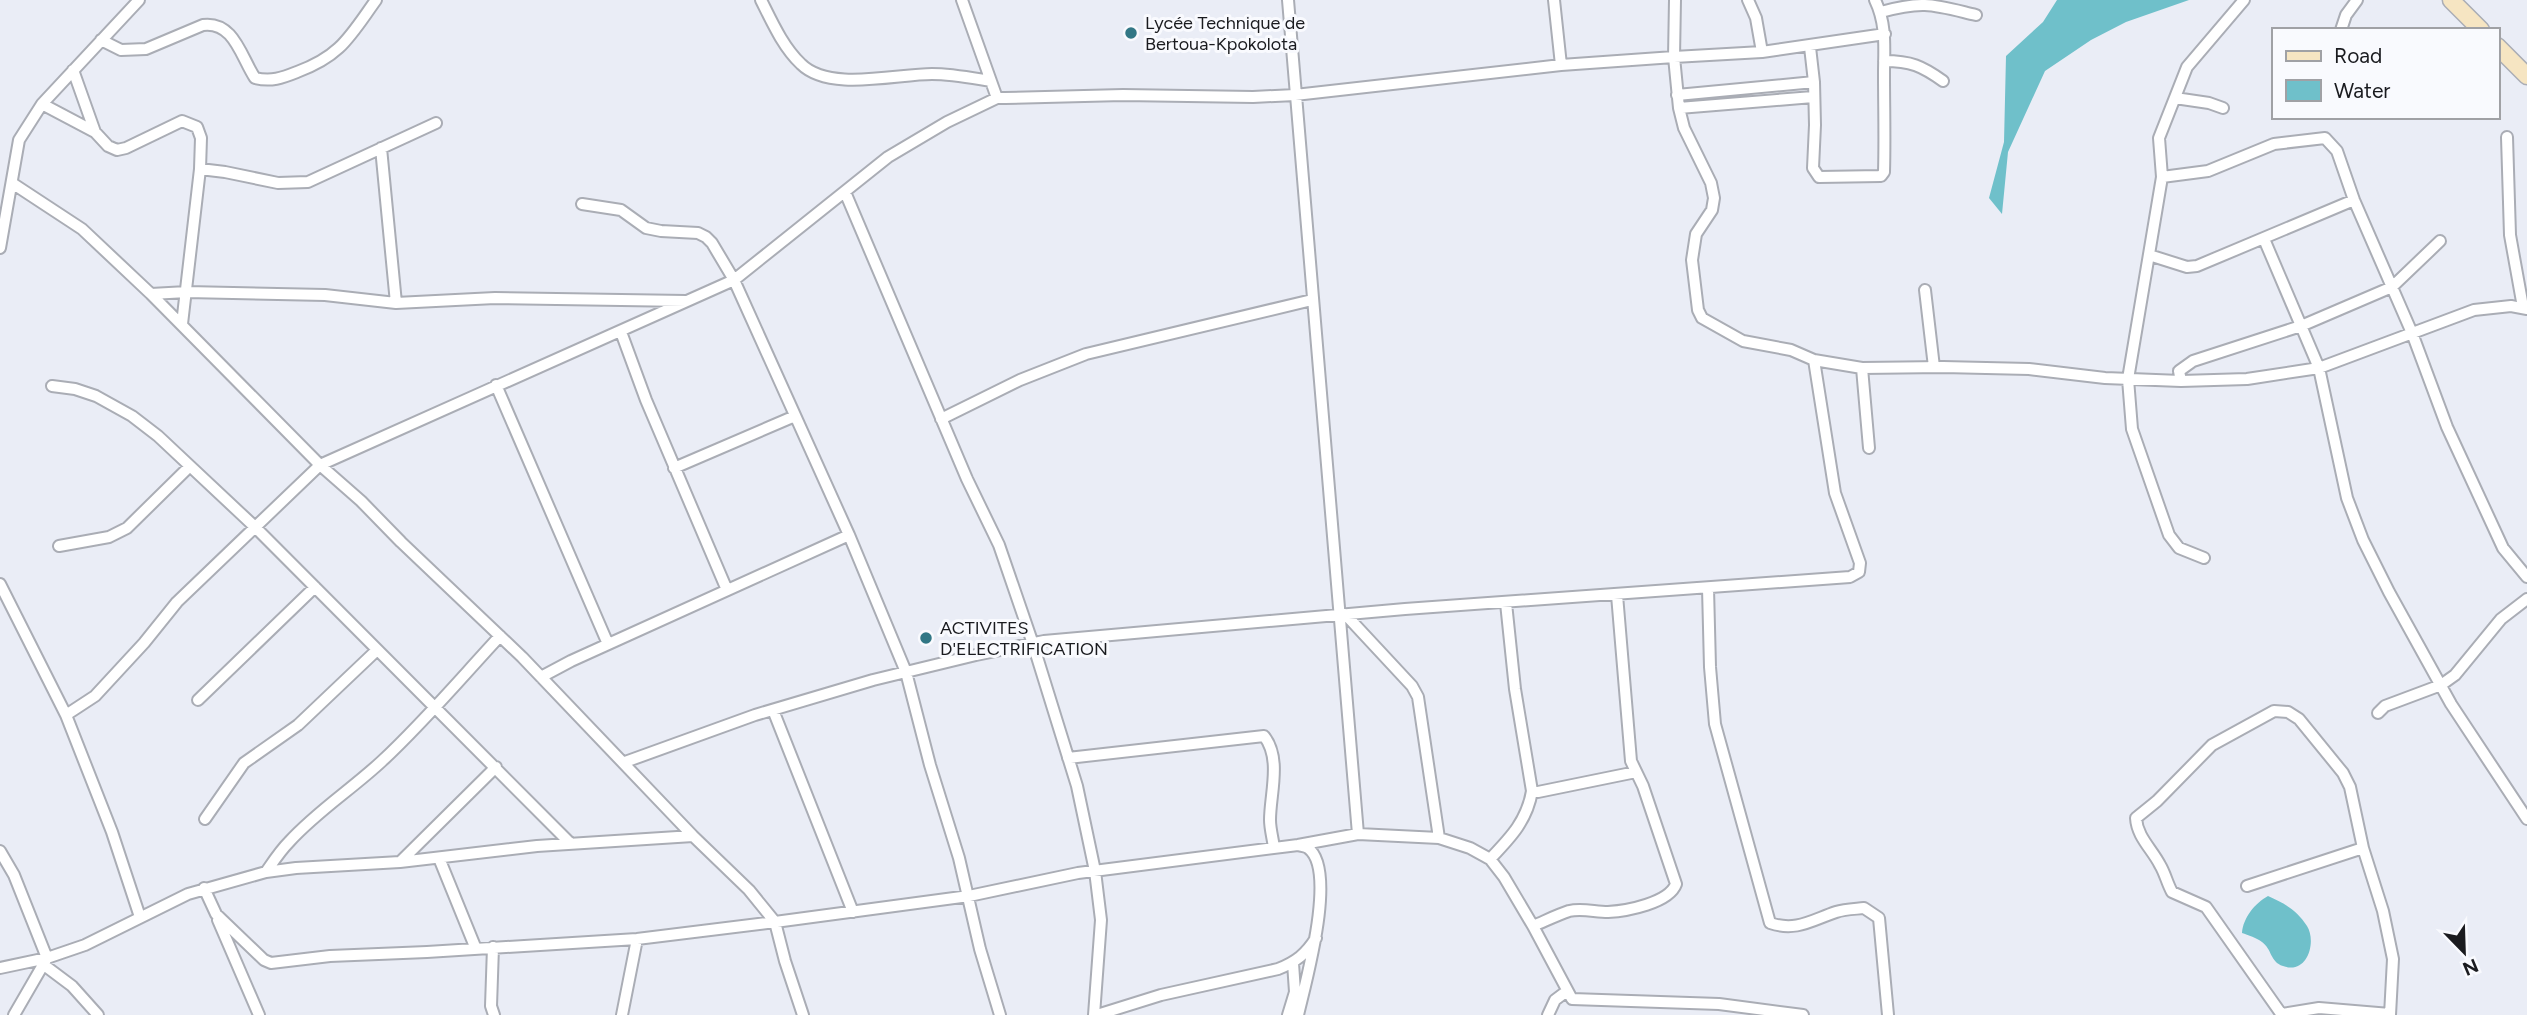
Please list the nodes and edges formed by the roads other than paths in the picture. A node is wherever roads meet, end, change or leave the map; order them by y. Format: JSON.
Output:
{"nodes":[{"id":1,"x":139,"y":0,"type":"edge"},
{"id":2,"x":376,"y":0,"type":"edge"},
{"id":3,"x":761,"y":0,"type":"edge"},
{"id":4,"x":962,"y":0,"type":"edge"},
{"id":5,"x":1288,"y":0,"type":"edge"},
{"id":6,"x":1554,"y":0,"type":"edge"},
{"id":7,"x":1675,"y":0,"type":"edge"},
{"id":8,"x":1748,"y":0,"type":"edge"},
{"id":9,"x":1875,"y":0,"type":"edge"},
{"id":10,"x":2244,"y":0,"type":"edge"},
{"id":11,"x":2357,"y":0,"type":"edge"},
{"id":12,"x":2451,"y":0,"type":"edge"},
{"id":13,"x":1881,"y":12,"type":"junction"},
{"id":14,"x":1976,"y":15,"type":"dead end"},
{"id":15,"x":2342,"y":28,"type":"edge"},
{"id":16,"x":2479,"y":28,"type":"edge"},
{"id":17,"x":1885,"y":34,"type":"junction"},
{"id":18,"x":101,"y":40,"type":"junction"},
{"id":19,"x":1810,"y":47,"type":"junction"},
{"id":20,"x":2499,"y":48,"type":"edge"},
{"id":21,"x":1762,"y":52,"type":"junction"},
{"id":22,"x":1674,"y":57,"type":"junction"},
{"id":23,"x":1884,"y":61,"type":"junction"},
{"id":24,"x":1561,"y":65,"type":"junction"},
{"id":25,"x":73,"y":70,"type":"junction"},
{"id":26,"x":2527,"y":76,"type":"edge"},
{"id":27,"x":991,"y":80,"type":"junction"},
{"id":28,"x":1943,"y":81,"type":"dead end"},
{"id":29,"x":1814,"y":82,"type":"junction"},
{"id":30,"x":1295,"y":95,"type":"junction"},
{"id":31,"x":1677,"y":95,"type":"junction"},
{"id":32,"x":1813,"y":97,"type":"junction"},
{"id":33,"x":997,"y":98,"type":"junction"},
{"id":34,"x":2175,"y":98,"type":"junction"},
{"id":35,"x":43,"y":104,"type":"junction"},
{"id":36,"x":1679,"y":108,"type":"junction"},
{"id":37,"x":2223,"y":108,"type":"dead end"},
{"id":38,"x":436,"y":123,"type":"dead end"},
{"id":39,"x":94,"y":132,"type":"junction"},
{"id":40,"x":2507,"y":137,"type":"dead end"},
{"id":41,"x":381,"y":148,"type":"junction"},
{"id":42,"x":200,"y":169,"type":"junction"},
{"id":43,"x":2162,"y":177,"type":"junction"},
{"id":44,"x":12,"y":183,"type":"junction"},
{"id":45,"x":845,"y":192,"type":"junction"},
{"id":46,"x":2354,"y":200,"type":"junction"},
{"id":47,"x":582,"y":204,"type":"dead end"},
{"id":48,"x":2264,"y":239,"type":"junction"},
{"id":49,"x":2440,"y":241,"type":"dead end"},
{"id":50,"x":0,"y":248,"type":"edge"},
{"id":51,"x":2148,"y":255,"type":"junction"},
{"id":52,"x":2527,"y":262,"type":"edge"},
{"id":53,"x":734,"y":280,"type":"junction"},
{"id":54,"x":2520,"y":282,"type":"junction"},
{"id":55,"x":2392,"y":287,"type":"junction"},
{"id":56,"x":1925,"y":290,"type":"dead end"},
{"id":57,"x":187,"y":292,"type":"junction"},
{"id":58,"x":151,"y":293,"type":"junction"},
{"id":59,"x":1312,"y":300,"type":"junction"},
{"id":60,"x":689,"y":301,"type":"junction"},
{"id":61,"x":396,"y":303,"type":"junction"},
{"id":62,"x":2525,"y":308,"type":"edge"},
{"id":63,"x":182,"y":324,"type":"junction"},
{"id":64,"x":2301,"y":326,"type":"junction"},
{"id":65,"x":621,"y":332,"type":"junction"},
{"id":66,"x":2412,"y":333,"type":"junction"},
{"id":67,"x":1814,"y":360,"type":"junction"},
{"id":68,"x":1934,"y":367,"type":"junction"},
{"id":69,"x":1862,"y":368,"type":"junction"},
{"id":70,"x":2319,"y":368,"type":"junction"},
{"id":71,"x":2128,"y":379,"type":"junction"},
{"id":72,"x":2181,"y":381,"type":"junction"},
{"id":73,"x":496,"y":385,"type":"junction"},
{"id":74,"x":52,"y":387,"type":"dead end"},
{"id":75,"x":795,"y":416,"type":"junction"},
{"id":76,"x":941,"y":419,"type":"junction"},
{"id":77,"x":1869,"y":447,"type":"dead end"},
{"id":78,"x":320,"y":465,"type":"junction"},
{"id":79,"x":190,"y":466,"type":"junction"},
{"id":80,"x":674,"y":467,"type":"junction"},
{"id":81,"x":255,"y":527,"type":"junction"},
{"id":82,"x":849,"y":535,"type":"junction"},
{"id":83,"x":59,"y":546,"type":"dead end"},
{"id":84,"x":2204,"y":558,"type":"dead end"},
{"id":85,"x":2527,"y":577,"type":"edge"},
{"id":86,"x":0,"y":584,"type":"edge"},
{"id":87,"x":315,"y":587,"type":"junction"},
{"id":88,"x":1708,"y":588,"type":"junction"},
{"id":89,"x":727,"y":590,"type":"junction"},
{"id":90,"x":1617,"y":595,"type":"junction"},
{"id":91,"x":2527,"y":599,"type":"edge"},
{"id":92,"x":1506,"y":603,"type":"junction"},
{"id":93,"x":1342,"y":614,"type":"junction"},
{"id":94,"x":500,"y":636,"type":"junction"},
{"id":95,"x":1033,"y":643,"type":"junction"},
{"id":96,"x":608,"y":644,"type":"junction"},
{"id":97,"x":377,"y":650,"type":"junction"},
{"id":98,"x":906,"y":672,"type":"junction"},
{"id":99,"x":541,"y":677,"type":"junction"},
{"id":100,"x":2441,"y":685,"type":"junction"},
{"id":101,"x":198,"y":700,"type":"dead end"},
{"id":102,"x":435,"y":708,"type":"junction"},
{"id":103,"x":772,"y":710,"type":"junction"},
{"id":104,"x":2378,"y":713,"type":"dead end"},
{"id":105,"x":66,"y":715,"type":"junction"},
{"id":106,"x":1068,"y":758,"type":"junction"},
{"id":107,"x":625,"y":762,"type":"junction"},
{"id":108,"x":496,"y":766,"type":"junction"},
{"id":109,"x":1636,"y":772,"type":"junction"},
{"id":110,"x":1532,"y":791,"type":"junction"},
{"id":111,"x":205,"y":819,"type":"dead end"},
{"id":112,"x":2527,"y":819,"type":"edge"},
{"id":113,"x":1358,"y":834,"type":"junction"},
{"id":114,"x":693,"y":836,"type":"junction"},
{"id":115,"x":1439,"y":838,"type":"junction"},
{"id":116,"x":571,"y":844,"type":"junction"},
{"id":117,"x":1298,"y":845,"type":"junction"},
{"id":118,"x":1274,"y":848,"type":"junction"},
{"id":119,"x":2363,"y":848,"type":"junction"},
{"id":120,"x":0,"y":851,"type":"edge"},
{"id":121,"x":439,"y":858,"type":"junction"},
{"id":122,"x":1490,"y":859,"type":"junction"},
{"id":123,"x":400,"y":862,"type":"junction"},
{"id":124,"x":1095,"y":871,"type":"junction"},
{"id":125,"x":266,"y":872,"type":"junction"},
{"id":126,"x":2247,"y":886,"type":"dead end"},
{"id":127,"x":204,"y":888,"type":"junction"},
{"id":128,"x":969,"y":896,"type":"junction"},
{"id":129,"x":853,"y":912,"type":"junction"},
{"id":130,"x":216,"y":914,"type":"junction"},
{"id":131,"x":140,"y":917,"type":"junction"},
{"id":132,"x":775,"y":922,"type":"junction"},
{"id":133,"x":1534,"y":926,"type":"junction"},
{"id":134,"x":1316,"y":938,"type":"junction"},
{"id":135,"x":637,"y":939,"type":"junction"},
{"id":136,"x":493,"y":947,"type":"junction"},
{"id":137,"x":476,"y":949,"type":"junction"},
{"id":138,"x":45,"y":962,"type":"junction"},
{"id":139,"x":1293,"y":963,"type":"junction"},
{"id":140,"x":0,"y":968,"type":"edge"},
{"id":141,"x":1567,"y":991,"type":"junction"},
{"id":142,"x":491,"y":1012,"type":"edge"},
{"id":143,"x":14,"y":1015,"type":"edge"},
{"id":144,"x":97,"y":1015,"type":"edge"},
{"id":145,"x":259,"y":1015,"type":"edge"},
{"id":146,"x":622,"y":1015,"type":"edge"},
{"id":147,"x":803,"y":1015,"type":"edge"},
{"id":148,"x":1000,"y":1015,"type":"edge"},
{"id":149,"x":1095,"y":1015,"type":"edge"},
{"id":150,"x":1288,"y":1015,"type":"edge"},
{"id":151,"x":1298,"y":1015,"type":"edge"},
{"id":152,"x":1548,"y":1015,"type":"edge"},
{"id":153,"x":1802,"y":1015,"type":"edge"},
{"id":154,"x":1888,"y":1015,"type":"edge"},
{"id":155,"x":2282,"y":1015,"type":"edge"},
{"id":156,"x":2390,"y":1015,"type":"edge"}],
"edges":[{"from":1,"to":18,"type":"street"},
{"from":2,"to":18,"type":"street"},
{"from":3,"to":27,"type":"street"},
{"from":4,"to":27,"type":"street"},
{"from":5,"to":30,"type":"street"},
{"from":6,"to":24,"type":"street"},
{"from":7,"to":22,"type":"street"},
{"from":8,"to":21,"type":"street"},
{"from":9,"to":13,"type":"street"},
{"from":10,"to":34,"type":"street"},
{"from":11,"to":15,"type":"street"},
{"from":12,"to":16,"type":"main road"},
{"from":13,"to":14,"type":"street"},
{"from":13,"to":17,"type":"street"},
{"from":17,"to":19,"type":"street"},
{"from":17,"to":23,"type":"street"},
{"from":18,"to":25,"type":"street"},
{"from":19,"to":21,"type":"street"},
{"from":19,"to":29,"type":"street"},
{"from":20,"to":26,"type":"main road"},
{"from":21,"to":22,"type":"street"},
{"from":22,"to":24,"type":"street"},
{"from":22,"to":31,"type":"street"},
{"from":23,"to":28,"type":"street"},
{"from":23,"to":32,"type":"street"},
{"from":24,"to":30,"type":"street"},
{"from":25,"to":35,"type":"street"},
{"from":25,"to":39,"type":"street"},
{"from":27,"to":33,"type":"street"},
{"from":29,"to":31,"type":"street"},
{"from":29,"to":32,"type":"street"},
{"from":30,"to":33,"type":"street"},
{"from":30,"to":59,"type":"street"},
{"from":31,"to":36,"type":"street"},
{"from":32,"to":36,"type":"street"},
{"from":33,"to":45,"type":"street"},
{"from":34,"to":37,"type":"street"},
{"from":34,"to":43,"type":"street"},
{"from":35,"to":39,"type":"street"},
{"from":35,"to":44,"type":"street"},
{"from":36,"to":67,"type":"street"},
{"from":38,"to":41,"type":"street"},
{"from":39,"to":42,"type":"street"},
{"from":40,"to":54,"type":"street"},
{"from":41,"to":42,"type":"street"},
{"from":41,"to":61,"type":"street"},
{"from":42,"to":57,"type":"street"},
{"from":43,"to":46,"type":"street"},
{"from":43,"to":51,"type":"street"},
{"from":44,"to":50,"type":"street"},
{"from":44,"to":58,"type":"street"},
{"from":45,"to":53,"type":"street"},
{"from":45,"to":76,"type":"street"},
{"from":46,"to":48,"type":"street"},
{"from":46,"to":55,"type":"street"},
{"from":47,"to":53,"type":"street"},
{"from":48,"to":51,"type":"street"},
{"from":48,"to":64,"type":"street"},
{"from":49,"to":55,"type":"street"},
{"from":51,"to":71,"type":"street"},
{"from":52,"to":54,"type":"street"},
{"from":53,"to":60,"type":"street"},
{"from":53,"to":75,"type":"street"},
{"from":54,"to":62,"type":"street"},
{"from":55,"to":64,"type":"street"},
{"from":55,"to":66,"type":"street"},
{"from":56,"to":68,"type":"street"},
{"from":57,"to":58,"type":"street"},
{"from":57,"to":61,"type":"street"},
{"from":57,"to":63,"type":"street"},
{"from":58,"to":63,"type":"street"},
{"from":59,"to":76,"type":"street"},
{"from":59,"to":93,"type":"street"},
{"from":60,"to":61,"type":"street"},
{"from":60,"to":65,"type":"street"},
{"from":62,"to":66,"type":"street"},
{"from":63,"to":78,"type":"street"},
{"from":64,"to":70,"type":"street"},
{"from":64,"to":72,"type":"street"},
{"from":65,"to":73,"type":"street"},
{"from":65,"to":80,"type":"street"},
{"from":66,"to":70,"type":"street"},
{"from":66,"to":85,"type":"street"},
{"from":67,"to":69,"type":"street"},
{"from":67,"to":88,"type":"street"},
{"from":68,"to":69,"type":"street"},
{"from":68,"to":71,"type":"street"},
{"from":69,"to":77,"type":"street"},
{"from":70,"to":72,"type":"street"},
{"from":70,"to":100,"type":"street"},
{"from":71,"to":72,"type":"street"},
{"from":71,"to":84,"type":"street"},
{"from":73,"to":78,"type":"street"},
{"from":73,"to":96,"type":"street"},
{"from":74,"to":79,"type":"street"},
{"from":75,"to":80,"type":"street"},
{"from":75,"to":82,"type":"street"},
{"from":76,"to":95,"type":"street"},
{"from":78,"to":81,"type":"street"},
{"from":78,"to":94,"type":"street"},
{"from":79,"to":81,"type":"street"},
{"from":79,"to":83,"type":"street"},
{"from":80,"to":89,"type":"street"},
{"from":81,"to":87,"type":"street"},
{"from":81,"to":105,"type":"street"},
{"from":82,"to":89,"type":"street"},
{"from":82,"to":98,"type":"street"},
{"from":86,"to":105,"type":"street"},
{"from":87,"to":97,"type":"street"},
{"from":87,"to":101,"type":"street"},
{"from":88,"to":90,"type":"street"},
{"from":88,"to":154,"type":"street"},
{"from":89,"to":96,"type":"street"},
{"from":90,"to":92,"type":"street"},
{"from":90,"to":109,"type":"street"},
{"from":91,"to":100,"type":"street"},
{"from":92,"to":93,"type":"street"},
{"from":92,"to":110,"type":"street"},
{"from":93,"to":95,"type":"street"},
{"from":93,"to":113,"type":"street"},
{"from":93,"to":115,"type":"street"},
{"from":94,"to":99,"type":"street"},
{"from":94,"to":102,"type":"street"},
{"from":95,"to":98,"type":"street"},
{"from":95,"to":106,"type":"street"},
{"from":96,"to":99,"type":"street"},
{"from":97,"to":102,"type":"street"},
{"from":97,"to":111,"type":"street"},
{"from":98,"to":103,"type":"street"},
{"from":98,"to":128,"type":"street"},
{"from":99,"to":107,"type":"street"},
{"from":100,"to":104,"type":"street"},
{"from":100,"to":112,"type":"street"},
{"from":102,"to":108,"type":"street"},
{"from":102,"to":125,"type":"street"},
{"from":103,"to":107,"type":"street"},
{"from":103,"to":129,"type":"street"},
{"from":105,"to":131,"type":"street"},
{"from":106,"to":118,"type":"street"},
{"from":106,"to":124,"type":"street"},
{"from":107,"to":114,"type":"street"},
{"from":108,"to":116,"type":"street"},
{"from":108,"to":123,"type":"street"},
{"from":109,"to":110,"type":"street"},
{"from":109,"to":133,"type":"street"},
{"from":110,"to":122,"type":"street"},
{"from":113,"to":115,"type":"street"},
{"from":113,"to":117,"type":"street"},
{"from":114,"to":116,"type":"street"},
{"from":114,"to":132,"type":"street"},
{"from":115,"to":122,"type":"street"},
{"from":116,"to":121,"type":"street"},
{"from":117,"to":118,"type":"street"},
{"from":117,"to":134,"type":"street"},
{"from":118,"to":124,"type":"street"},
{"from":119,"to":126,"type":"street"},
{"from":119,"to":155,"type":"street"},
{"from":119,"to":156,"type":"street"},
{"from":120,"to":138,"type":"street"},
{"from":121,"to":123,"type":"street"},
{"from":121,"to":137,"type":"street"},
{"from":122,"to":133,"type":"street"},
{"from":123,"to":125,"type":"street"},
{"from":124,"to":128,"type":"street"},
{"from":124,"to":149,"type":"street"},
{"from":125,"to":127,"type":"street"},
{"from":127,"to":130,"type":"street"},
{"from":127,"to":131,"type":"street"},
{"from":128,"to":129,"type":"street"},
{"from":128,"to":148,"type":"street"},
{"from":129,"to":132,"type":"street"},
{"from":130,"to":137,"type":"street"},
{"from":130,"to":145,"type":"street"},
{"from":131,"to":138,"type":"street"},
{"from":132,"to":135,"type":"street"},
{"from":132,"to":147,"type":"street"},
{"from":133,"to":141,"type":"street"},
{"from":134,"to":139,"type":"street"},
{"from":134,"to":151,"type":"street"},
{"from":135,"to":136,"type":"street"},
{"from":135,"to":146,"type":"street"},
{"from":136,"to":137,"type":"street"},
{"from":136,"to":142,"type":"street"},
{"from":138,"to":140,"type":"street"},
{"from":138,"to":143,"type":"street"},
{"from":138,"to":144,"type":"street"},
{"from":139,"to":149,"type":"street"},
{"from":139,"to":150,"type":"street"},
{"from":141,"to":152,"type":"street"},
{"from":141,"to":153,"type":"street"},
{"from":155,"to":156,"type":"street"}]}
